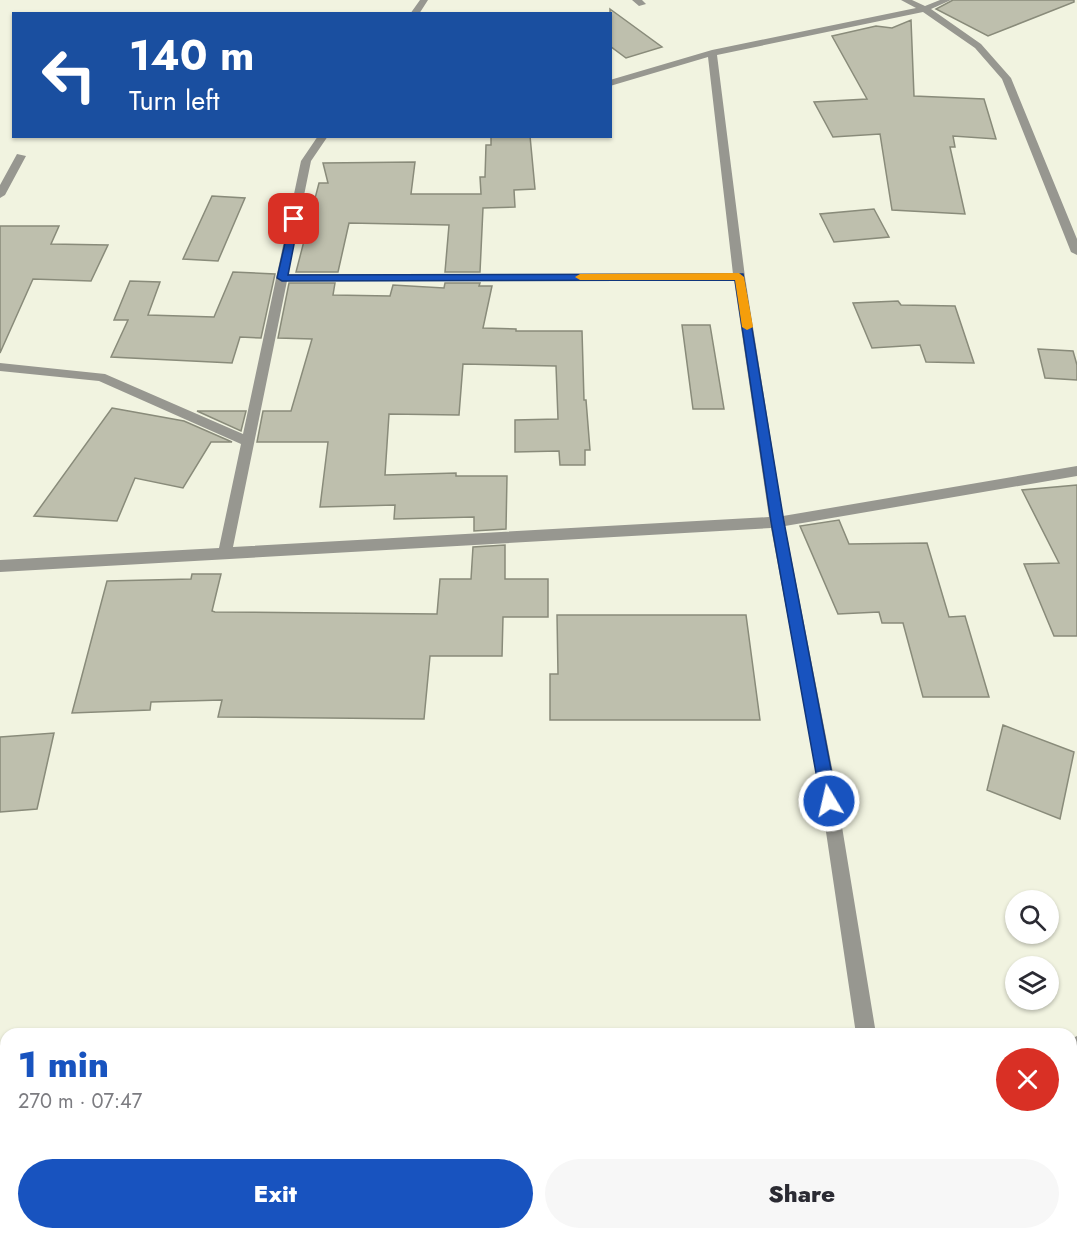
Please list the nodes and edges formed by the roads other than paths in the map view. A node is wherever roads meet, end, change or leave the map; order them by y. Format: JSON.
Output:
{"nodes":[{"id":1,"x":905,"y":0,"type":"edge"},
{"id":2,"x":947,"y":0,"type":"edge"},
{"id":3,"x":925,"y":9,"type":"junction"},
{"id":4,"x":711,"y":53,"type":"junction"},
{"id":5,"x":612,"y":82,"type":"edge"},
{"id":6,"x":321,"y":138,"type":"edge"},
{"id":7,"x":21,"y":156,"type":"dead end"},
{"id":8,"x":0,"y":195,"type":"edge"},
{"id":9,"x":1077,"y":252,"type":"edge"},
{"id":10,"x":739,"y":277,"type":"junction"},
{"id":11,"x":282,"y":278,"type":"junction"},
{"id":12,"x":0,"y":367,"type":"edge"},
{"id":13,"x":248,"y":442,"type":"junction"},
{"id":14,"x":1077,"y":471,"type":"edge"},
{"id":15,"x":777,"y":522,"type":"junction"},
{"id":16,"x":225,"y":554,"type":"junction"},
{"id":17,"x":0,"y":566,"type":"edge"},
{"id":18,"x":865,"y":1028,"type":"edge"}],
"edges":[{"from":1,"to":3,"type":"street"},
{"from":2,"to":3,"type":"street"},
{"from":3,"to":4,"type":"street"},
{"from":3,"to":9,"type":"street"},
{"from":4,"to":5,"type":"street"},
{"from":4,"to":10,"type":"street"},
{"from":6,"to":11,"type":"street"},
{"from":7,"to":8,"type":"street"},
{"from":10,"to":11,"type":"street"},
{"from":10,"to":15,"type":"street"},
{"from":11,"to":13,"type":"street"},
{"from":12,"to":13,"type":"street"},
{"from":13,"to":16,"type":"street"},
{"from":14,"to":15,"type":"street"},
{"from":15,"to":16,"type":"street"},
{"from":15,"to":18,"type":"street"},
{"from":16,"to":17,"type":"street"}]}
